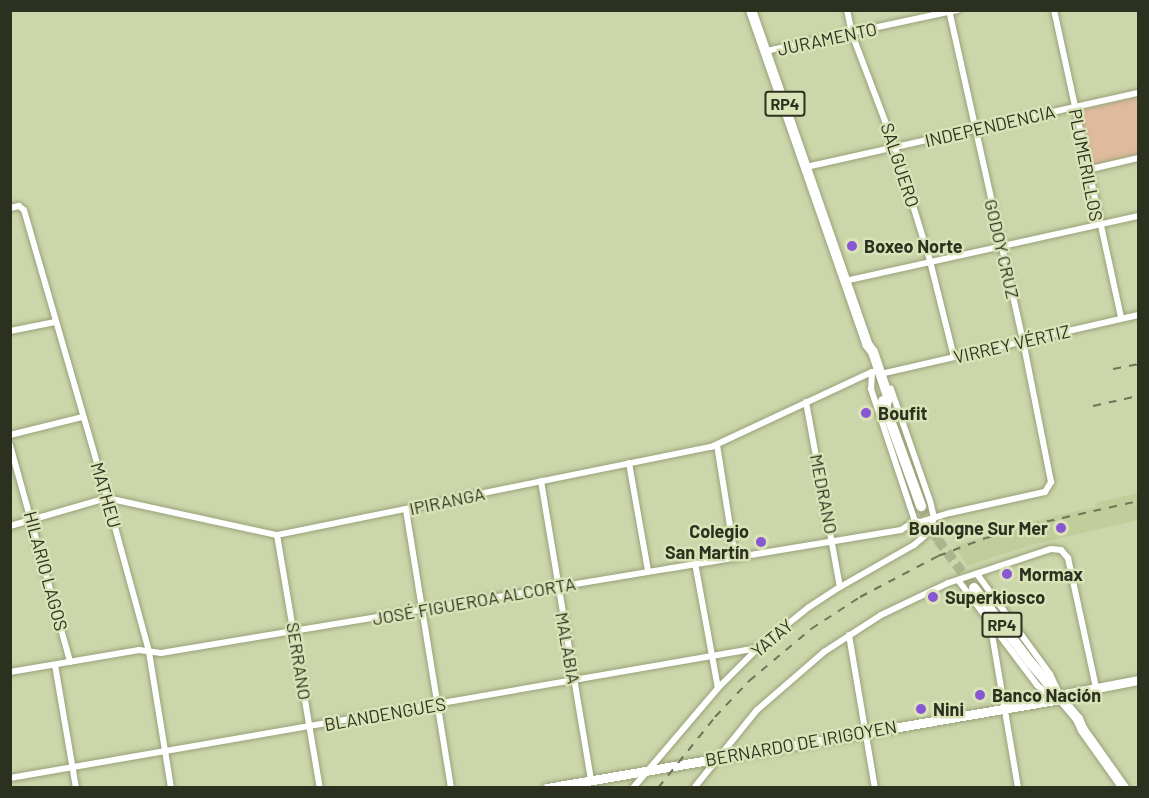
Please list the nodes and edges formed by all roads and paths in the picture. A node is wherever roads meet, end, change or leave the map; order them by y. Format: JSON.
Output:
{"nodes":[{"id":1,"x":751,"y":10,"type":"edge"},
{"id":2,"x":847,"y":10,"type":"edge"},
{"id":3,"x":958,"y":10,"type":"edge"},
{"id":4,"x":1054,"y":10,"type":"edge"},
{"id":5,"x":950,"y":11,"type":"edge"},
{"id":6,"x":852,"y":34,"type":"junction"},
{"id":7,"x":766,"y":51,"type":"junction"},
{"id":8,"x":1138,"y":93,"type":"edge"},
{"id":9,"x":1075,"y":107,"type":"junction"},
{"id":10,"x":975,"y":130,"type":"junction"},
{"id":11,"x":895,"y":147,"type":"junction"},
{"id":12,"x":1138,"y":158,"type":"edge"},
{"id":13,"x":806,"y":167,"type":"junction"},
{"id":14,"x":1088,"y":170,"type":"junction"},
{"id":15,"x":10,"y":208,"type":"edge"},
{"id":16,"x":1138,"y":216,"type":"edge"},
{"id":17,"x":1098,"y":224,"type":"junction"},
{"id":18,"x":1001,"y":246,"type":"junction"},
{"id":19,"x":930,"y":261,"type":"junction"},
{"id":20,"x":845,"y":280,"type":"junction"},
{"id":21,"x":1138,"y":315,"type":"edge"},
{"id":22,"x":1121,"y":318,"type":"junction"},
{"id":23,"x":56,"y":322,"type":"junction"},
{"id":24,"x":10,"y":332,"type":"edge"},
{"id":25,"x":1023,"y":341,"type":"junction"},
{"id":26,"x":954,"y":357,"type":"junction"},
{"id":27,"x":878,"y":371,"type":"junction"},
{"id":28,"x":806,"y":402,"type":"junction"},
{"id":29,"x":82,"y":417,"type":"junction"},
{"id":30,"x":10,"y":435,"type":"edge"},
{"id":31,"x":10,"y":445,"type":"edge"},
{"id":32,"x":717,"y":445,"type":"junction"},
{"id":33,"x":629,"y":463,"type":"junction"},
{"id":34,"x":541,"y":481,"type":"junction"},
{"id":35,"x":1049,"y":487,"type":"joint"},
{"id":36,"x":107,"y":498,"type":"junction"},
{"id":37,"x":921,"y":506,"type":"tunnel mouth"},
{"id":38,"x":406,"y":510,"type":"junction"},
{"id":39,"x":934,"y":518,"type":"junction"},
{"id":40,"x":32,"y":520,"type":"junction"},
{"id":41,"x":915,"y":521,"type":"junction"},
{"id":42,"x":10,"y":526,"type":"edge"},
{"id":43,"x":277,"y":535,"type":"junction"},
{"id":44,"x":833,"y":541,"type":"junction"},
{"id":45,"x":735,"y":557,"type":"junction"},
{"id":46,"x":695,"y":563,"type":"junction"},
{"id":47,"x":648,"y":571,"type":"junction"},
{"id":48,"x":977,"y":574,"type":"junction"},
{"id":49,"x":958,"y":580,"type":"junction"},
{"id":50,"x":557,"y":586,"type":"junction"},
{"id":51,"x":840,"y":586,"type":"junction"},
{"id":52,"x":974,"y":588,"type":"tunnel mouth"},
{"id":53,"x":423,"y":610,"type":"junction"},
{"id":54,"x":992,"y":628,"type":"junction"},
{"id":55,"x":294,"y":630,"type":"junction"},
{"id":56,"x":849,"y":635,"type":"junction"},
{"id":57,"x":758,"y":648,"type":"junction"},
{"id":58,"x":149,"y":652,"type":"junction"},
{"id":59,"x":712,"y":657,"type":"junction"},
{"id":60,"x":70,"y":662,"type":"junction"},
{"id":61,"x":55,"y":665,"type":"junction"},
{"id":62,"x":10,"y":672,"type":"edge"},
{"id":63,"x":1138,"y":680,"type":"edge"},
{"id":64,"x":574,"y":681,"type":"junction"},
{"id":65,"x":718,"y":688,"type":"junction"},
{"id":66,"x":1096,"y":688,"type":"junction"},
{"id":67,"x":1057,"y":698,"type":"junction"},
{"id":68,"x":437,"y":705,"type":"junction"},
{"id":69,"x":1005,"y":709,"type":"junction"},
{"id":70,"x":309,"y":728,"type":"junction"},
{"id":71,"x":866,"y":732,"type":"junction"},
{"id":72,"x":165,"y":752,"type":"junction"},
{"id":73,"x":718,"y":756,"type":"junction"},
{"id":74,"x":73,"y":767,"type":"junction"},
{"id":75,"x":648,"y":769,"type":"junction"},
{"id":76,"x":10,"y":778,"type":"edge"},
{"id":77,"x":591,"y":780,"type":"junction"},
{"id":78,"x":76,"y":788,"type":"edge"},
{"id":79,"x":171,"y":788,"type":"edge"},
{"id":80,"x":320,"y":788,"type":"edge"},
{"id":81,"x":451,"y":788,"type":"edge"},
{"id":82,"x":547,"y":788,"type":"edge"},
{"id":83,"x":633,"y":788,"type":"edge"},
{"id":84,"x":694,"y":788,"type":"edge"},
{"id":85,"x":875,"y":788,"type":"edge"},
{"id":86,"x":1018,"y":788,"type":"edge"},
{"id":87,"x":1125,"y":788,"type":"edge"}],
"edges":[{"from":1,"to":7,"type":"main road","number":"RP4"},
{"from":2,"to":6,"type":"street","name":"SALGUERO"},
{"from":3,"to":5,"type":"street","name":"JURAMENTO"},
{"from":4,"to":9,"type":"street","name":"PLUMERILLOS"},
{"from":5,"to":6,"type":"street","name":"JURAMENTO"},
{"from":5,"to":10,"type":"street","name":"GODOY CRUZ"},
{"from":6,"to":7,"type":"street","name":"JURAMENTO"},
{"from":6,"to":11,"type":"street","name":"SALGUERO"},
{"from":7,"to":13,"type":"main road","number":"RP4"},
{"from":8,"to":9,"type":"street","name":"INDEPENDENCIA"},
{"from":9,"to":10,"type":"street","name":"INDEPENDENCIA"},
{"from":9,"to":14,"type":"street","name":"PLUMERILLOS"},
{"from":10,"to":11,"type":"street","name":"INDEPENDENCIA"},
{"from":10,"to":18,"type":"street","name":"GODOY CRUZ"},
{"from":11,"to":13,"type":"street","name":"INDEPENDENCIA"},
{"from":11,"to":19,"type":"street","name":"SALGUERO"},
{"from":12,"to":14,"type":"street"},
{"from":13,"to":20,"type":"main road","number":"RP4"},
{"from":14,"to":17,"type":"street","name":"PLUMERILLOS"},
{"from":15,"to":23,"type":"street","name":"MATHEU"},
{"from":16,"to":17,"type":"street"},
{"from":17,"to":18,"type":"street"},
{"from":17,"to":22,"type":"street","name":"PLUMERILLOS"},
{"from":18,"to":19,"type":"street"},
{"from":18,"to":25,"type":"street","name":"GODOY CRUZ"},
{"from":19,"to":20,"type":"street"},
{"from":19,"to":26,"type":"street","name":"SALGUERO"},
{"from":20,"to":27,"type":"main road","number":"RP4"},
{"from":21,"to":22,"type":"street","name":"VIRREY VÉRTIZ"},
{"from":22,"to":25,"type":"street","name":"VIRREY VÉRTIZ"},
{"from":23,"to":24,"type":"street"},
{"from":23,"to":29,"type":"street","name":"MATHEU"},
{"from":25,"to":26,"type":"street","name":"VIRREY VÉRTIZ"},
{"from":25,"to":35,"type":"street","name":"GODOY CRUZ"},
{"from":26,"to":27,"type":"street","name":"VIRREY VÉRTIZ"},
{"from":27,"to":28,"type":"street","name":"IPIRANGA"},
{"from":27,"to":37,"type":"main road","number":"RP4"},
{"from":27,"to":39,"type":"street"},
{"from":27,"to":41,"type":"street"},
{"from":28,"to":32,"type":"street","name":"IPIRANGA"},
{"from":28,"to":44,"type":"street","name":"MEDRANO"},
{"from":29,"to":30,"type":"street"},
{"from":29,"to":36,"type":"street","name":"MATHEU"},
{"from":31,"to":40,"type":"street","name":"HILARIO LAGOS"},
{"from":32,"to":33,"type":"street","name":"IPIRANGA"},
{"from":32,"to":45,"type":"street"},
{"from":33,"to":34,"type":"street","name":"IPIRANGA"},
{"from":33,"to":47,"type":"street"},
{"from":34,"to":38,"type":"street","name":"IPIRANGA"},
{"from":34,"to":50,"type":"street","name":"MALABIA"},
{"from":35,"to":39,"type":"street","name":"JOSÉ FIGUEROA ALCORTA"},
{"from":36,"to":40,"type":"street","name":"IPIRANGA"},
{"from":36,"to":43,"type":"street","name":"IPIRANGA"},
{"from":36,"to":58,"type":"street","name":"MATHEU"},
{"from":38,"to":43,"type":"street","name":"IPIRANGA"},
{"from":38,"to":53,"type":"street"},
{"from":39,"to":41,"type":"street","name":"JOSÉ FIGUEROA ALCORTA"},
{"from":39,"to":51,"type":"street","name":"YATAY"},
{"from":40,"to":42,"type":"street","name":"IPIRANGA"},
{"from":40,"to":60,"type":"street","name":"HILARIO LAGOS"},
{"from":41,"to":44,"type":"street","name":"JOSÉ FIGUEROA ALCORTA"},
{"from":43,"to":55,"type":"street","name":"SERRANO"},
{"from":44,"to":45,"type":"street","name":"JOSÉ FIGUEROA ALCORTA"},
{"from":44,"to":51,"type":"street","name":"MEDRANO"},
{"from":45,"to":46,"type":"street","name":"JOSÉ FIGUEROA ALCORTA"},
{"from":46,"to":47,"type":"street","name":"JOSÉ FIGUEROA ALCORTA"},
{"from":46,"to":59,"type":"street"},
{"from":47,"to":50,"type":"street","name":"JOSÉ FIGUEROA ALCORTA"},
{"from":48,"to":49,"type":"street"},
{"from":48,"to":66,"type":"street"},
{"from":48,"to":67,"type":"street"},
{"from":49,"to":54,"type":"street"},
{"from":49,"to":56,"type":"street"},
{"from":50,"to":53,"type":"street","name":"JOSÉ FIGUEROA ALCORTA"},
{"from":50,"to":64,"type":"street","name":"MALABIA"},
{"from":51,"to":57,"type":"street","name":"YATAY"},
{"from":52,"to":67,"type":"main road","number":"RP4"},
{"from":53,"to":55,"type":"street","name":"JOSÉ FIGUEROA ALCORTA"},
{"from":53,"to":68,"type":"street"},
{"from":54,"to":67,"type":"street"},
{"from":54,"to":69,"type":"street"},
{"from":55,"to":58,"type":"street","name":"JOSÉ FIGUEROA ALCORTA"},
{"from":55,"to":70,"type":"street","name":"SERRANO"},
{"from":56,"to":71,"type":"street"},
{"from":56,"to":73,"type":"street"},
{"from":57,"to":59,"type":"street","name":"BLANDENGUES"},
{"from":57,"to":65,"type":"street","name":"YATAY"},
{"from":58,"to":60,"type":"street","name":"JOSÉ FIGUEROA ALCORTA"},
{"from":58,"to":72,"type":"street","name":"MATHEU"},
{"from":59,"to":64,"type":"street","name":"BLANDENGUES"},
{"from":59,"to":65,"type":"street"},
{"from":60,"to":61,"type":"street","name":"JOSÉ FIGUEROA ALCORTA"},
{"from":61,"to":62,"type":"street","name":"JOSÉ FIGUEROA ALCORTA"},
{"from":61,"to":74,"type":"street"},
{"from":63,"to":66,"type":"street","name":"BERNARDO DE IRIGOYEN"},
{"from":64,"to":68,"type":"street","name":"BLANDENGUES"},
{"from":64,"to":77,"type":"street","name":"MALABIA"},
{"from":65,"to":75,"type":"street","name":"YATAY"},
{"from":66,"to":67,"type":"street","name":"BERNARDO DE IRIGOYEN"},
{"from":67,"to":69,"type":"street","name":"BERNARDO DE IRIGOYEN"},
{"from":67,"to":87,"type":"main road","number":"RP4"},
{"from":68,"to":70,"type":"street","name":"BLANDENGUES"},
{"from":68,"to":81,"type":"street"},
{"from":69,"to":71,"type":"street","name":"BERNARDO DE IRIGOYEN"},
{"from":69,"to":86,"type":"street"},
{"from":70,"to":72,"type":"street","name":"BLANDENGUES"},
{"from":70,"to":80,"type":"street","name":"SERRANO"},
{"from":71,"to":73,"type":"street","name":"BERNARDO DE IRIGOYEN"},
{"from":71,"to":85,"type":"street"},
{"from":72,"to":74,"type":"street","name":"BLANDENGUES"},
{"from":72,"to":79,"type":"street","name":"MATHEU"},
{"from":73,"to":75,"type":"street","name":"BERNARDO DE IRIGOYEN"},
{"from":73,"to":84,"type":"street"},
{"from":74,"to":76,"type":"street","name":"BLANDENGUES"},
{"from":74,"to":78,"type":"street"},
{"from":75,"to":77,"type":"street","name":"BERNARDO DE IRIGOYEN"},
{"from":75,"to":83,"type":"street","name":"YATAY"},
{"from":77,"to":82,"type":"street","name":"BERNARDO DE IRIGOYEN"}]}
